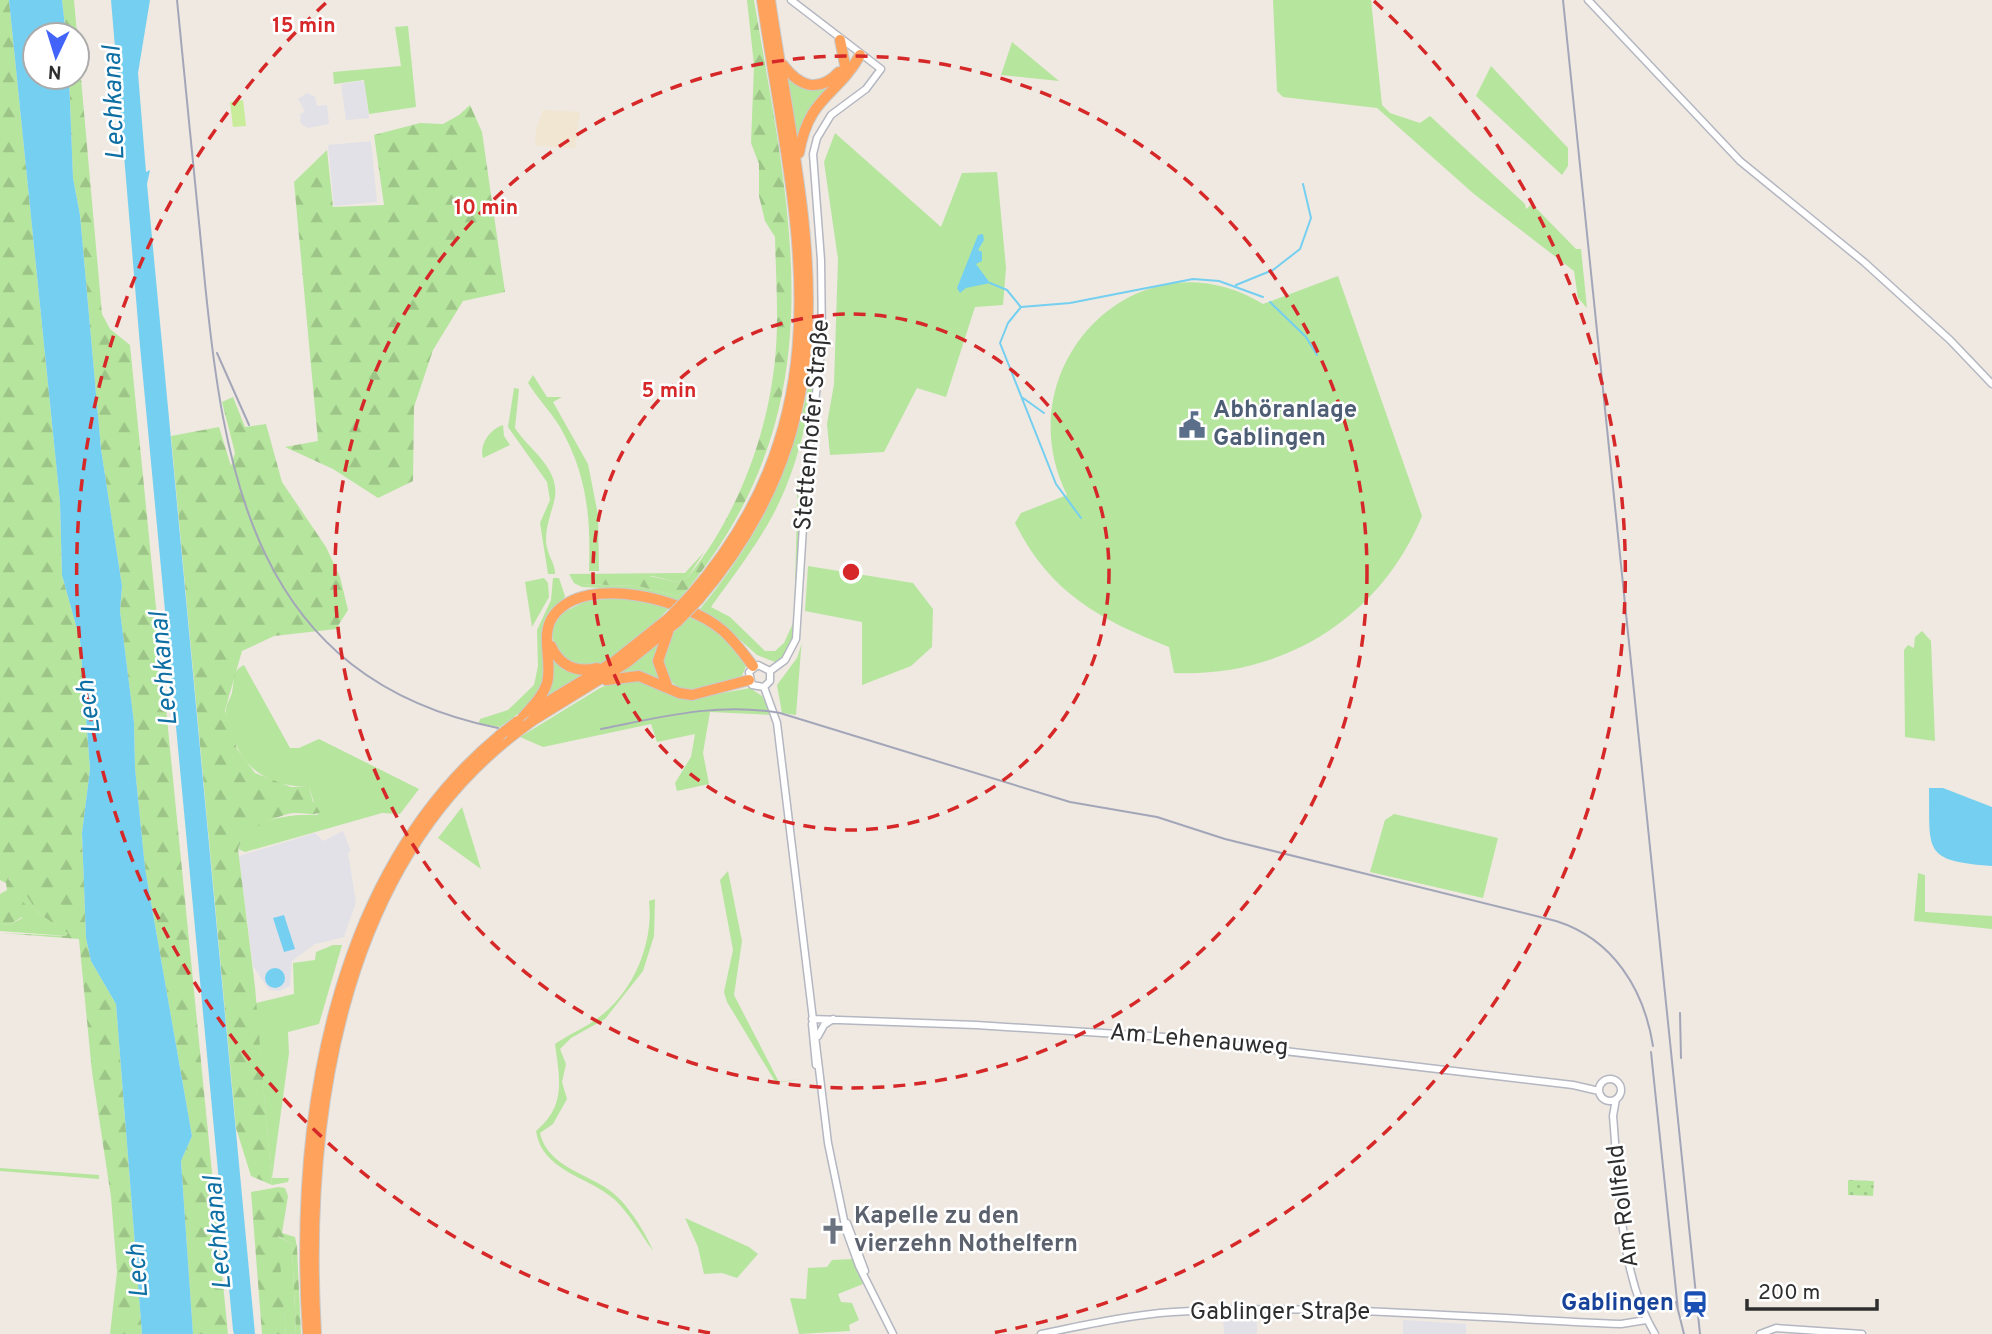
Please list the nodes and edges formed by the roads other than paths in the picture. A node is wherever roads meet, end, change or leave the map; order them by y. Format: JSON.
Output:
{"nodes":[{"id":1,"x":762,"y":0,"type":"edge"},
{"id":2,"x":770,"y":0,"type":"edge"},
{"id":3,"x":791,"y":0,"type":"edge"},
{"id":4,"x":1588,"y":0,"type":"edge"},
{"id":5,"x":840,"y":40,"type":"junction"},
{"id":6,"x":860,"y":55,"type":"junction"},
{"id":7,"x":780,"y":62,"type":"junction"},
{"id":8,"x":845,"y":65,"type":"junction"},
{"id":9,"x":798,"y":161,"type":"junction"},
{"id":10,"x":1992,"y":384,"type":"edge"},
{"id":11,"x":695,"y":598,"type":"junction"},
{"id":12,"x":673,"y":621,"type":"junction"},
{"id":13,"x":548,"y":637,"type":"junction"},
{"id":14,"x":608,"y":665,"type":"junction"},
{"id":15,"x":753,"y":666,"type":"junction"},
{"id":16,"x":770,"y":671,"type":"junction"},
{"id":17,"x":749,"y":680,"type":"junction"},
{"id":18,"x":595,"y":683,"type":"junction"},
{"id":19,"x":668,"y":687,"type":"junction"},
{"id":20,"x":764,"y":687,"type":"junction"},
{"id":21,"x":524,"y":720,"type":"junction"},
{"id":22,"x":425,"y":818,"type":"junction"},
{"id":23,"x":411,"y":840,"type":"junction"},
{"id":24,"x":833,"y":1019,"type":"junction"},
{"id":25,"x":812,"y":1021,"type":"junction"},
{"id":26,"x":817,"y":1041,"type":"junction"},
{"id":27,"x":821,"y":1084,"type":"junction"},
{"id":28,"x":1599,"y":1088,"type":"junction"},
{"id":29,"x":1616,"y":1100,"type":"junction"},
{"id":30,"x":1607,"y":1101,"type":"junction"},
{"id":31,"x":1614,"y":1116,"type":"junction"},
{"id":32,"x":1646,"y":1320,"type":"junction"},
{"id":33,"x":308,"y":1334,"type":"edge"},
{"id":34,"x":316,"y":1334,"type":"edge"},
{"id":35,"x":893,"y":1334,"type":"edge"},
{"id":36,"x":1041,"y":1334,"type":"edge"},
{"id":37,"x":1655,"y":1334,"type":"edge"},
{"id":38,"x":1760,"y":1334,"type":"edge"},
{"id":39,"x":1862,"y":1334,"type":"edge"}],
"edges":[{"from":1,"to":11,"type":"highway"},
{"from":2,"to":7,"type":"highway"},
{"from":3,"to":5,"type":"street"},
{"from":4,"to":10,"type":"street"},
{"from":5,"to":6,"type":"street"},
{"from":5,"to":8,"type":"highway"},
{"from":6,"to":8,"type":"highway"},
{"from":6,"to":9,"type":"highway"},
{"from":6,"to":16,"type":"street","name":"Stettenhofer Straße"},
{"from":7,"to":8,"type":"highway"},
{"from":7,"to":9,"type":"highway"},
{"from":9,"to":11,"type":"highway"},
{"from":11,"to":12,"type":"highway","bridge":true},
{"from":12,"to":14,"type":"highway"},
{"from":12,"to":18,"type":"highway"},
{"from":12,"to":19,"type":"highway"},
{"from":13,"to":14,"type":"highway"},
{"from":13,"to":15,"type":"highway"},
{"from":13,"to":21,"type":"highway"},
{"from":14,"to":21,"type":"highway"},
{"from":15,"to":16,"type":"street"},
{"from":15,"to":17,"type":"street"},
{"from":16,"to":20,"type":"street"},
{"from":17,"to":19,"type":"highway"},
{"from":17,"to":20,"type":"street"},
{"from":18,"to":19,"type":"highway"},
{"from":18,"to":21,"type":"highway"},
{"from":20,"to":25,"type":"street"},
{"from":21,"to":22,"type":"highway","bridge":true},
{"from":21,"to":22,"type":"highway","bridge":true},
{"from":22,"to":23,"type":"highway"},
{"from":23,"to":33,"type":"highway"},
{"from":23,"to":34,"type":"highway"},
{"from":24,"to":25,"type":"street","name":"Am Lehenauweg"},
{"from":24,"to":26,"type":"street"},
{"from":24,"to":28,"type":"street","name":"Am Lehenauweg"},
{"from":25,"to":26,"type":"street"},
{"from":25,"to":27,"type":"street"},
{"from":26,"to":27,"type":"street"},
{"from":27,"to":35,"type":"street"},
{"from":28,"to":29,"type":"street"},
{"from":28,"to":30,"type":"street"},
{"from":29,"to":30,"type":"street"},
{"from":29,"to":31,"type":"street","name":"Am Rollfeld"},
{"from":30,"to":31,"type":"street","name":"Am Rollfeld"},
{"from":31,"to":32,"type":"street","name":"Am Rollfeld"},
{"from":32,"to":36,"type":"street","name":"Gablinger Straße"},
{"from":32,"to":37,"type":"street","name":"Am Rollfeld"},
{"from":38,"to":39,"type":"street"}]}
